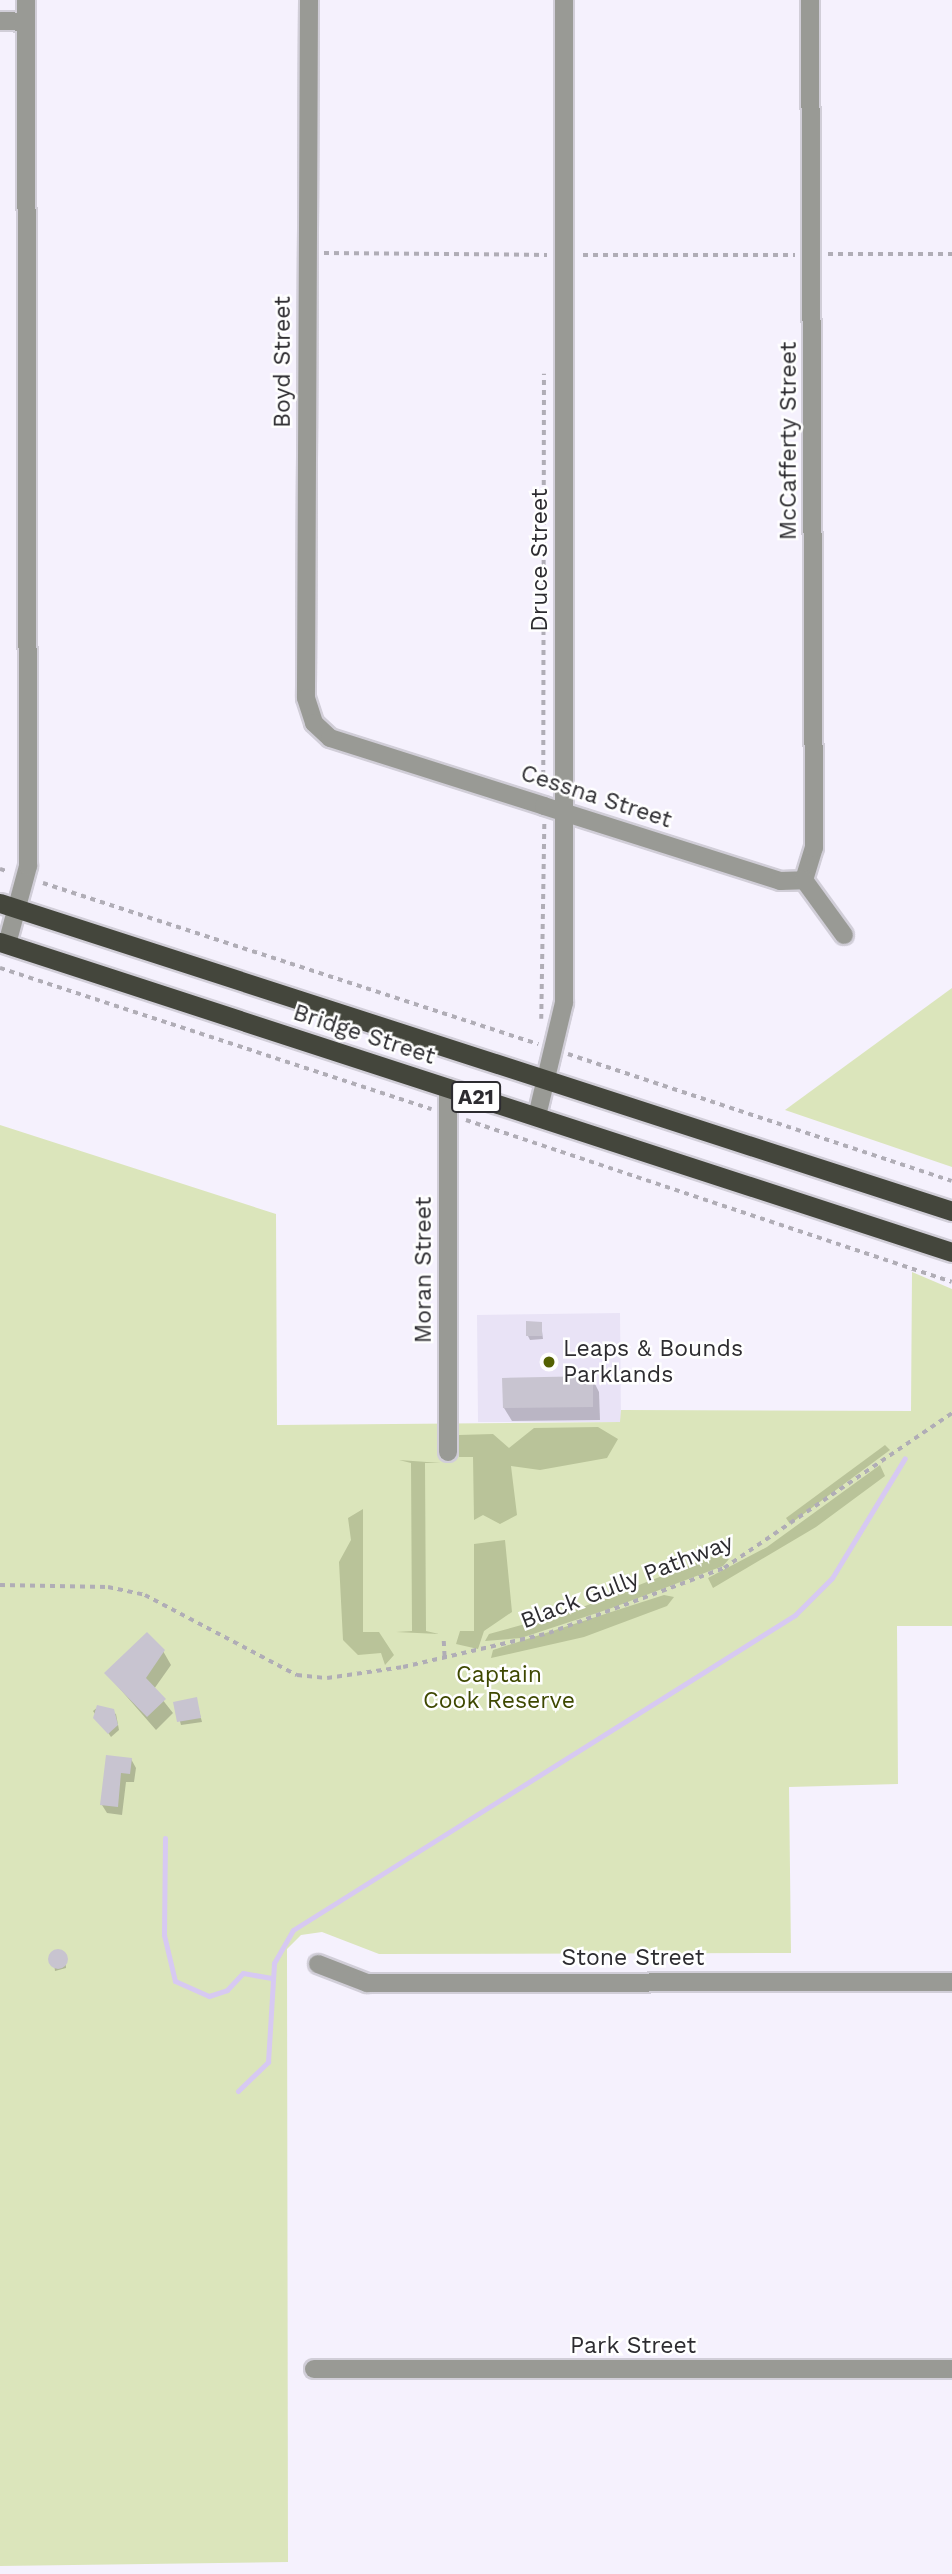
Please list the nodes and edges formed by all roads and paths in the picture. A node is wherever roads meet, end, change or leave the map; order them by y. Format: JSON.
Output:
{"nodes":[{"id":1,"x":26,"y":0,"type":"edge"},
{"id":2,"x":309,"y":0,"type":"edge"},
{"id":3,"x":564,"y":0,"type":"edge"},
{"id":4,"x":810,"y":0,"type":"edge"},
{"id":5,"x":0,"y":21,"type":"edge"},
{"id":6,"x":26,"y":22,"type":"junction"},
{"id":7,"x":544,"y":242,"type":"dead end"},
{"id":8,"x":307,"y":253,"type":"junction"},
{"id":9,"x":814,"y":254,"type":"junction"},
{"id":10,"x":952,"y":254,"type":"edge"},
{"id":11,"x":544,"y":255,"type":"junction"},
{"id":12,"x":565,"y":255,"type":"junction"},
{"id":13,"x":544,"y":269,"type":"dead end"},
{"id":14,"x":544,"y":367,"type":"dead end"},
{"id":15,"x":314,"y":723,"type":"joint"},
{"id":16,"x":543,"y":785,"type":"dead end"},
{"id":17,"x":564,"y":813,"type":"junction"},
{"id":18,"x":544,"y":824,"type":"dead end"},
{"id":19,"x":0,"y":869,"type":"edge"},
{"id":20,"x":27,"y":878,"type":"junction"},
{"id":21,"x":804,"y":880,"type":"junction"},
{"id":22,"x":9,"y":906,"type":"edge"},
{"id":23,"x":844,"y":935,"type":"dead end"},
{"id":24,"x":4,"y":943,"type":"edge"},
{"id":25,"x":0,"y":968,"type":"edge"},
{"id":26,"x":540,"y":1029,"type":"dead end"},
{"id":27,"x":538,"y":1035,"type":"dead end"},
{"id":28,"x":530,"y":1041,"type":"junction"},
{"id":29,"x":556,"y":1050,"type":"junction"},
{"id":30,"x":548,"y":1079,"type":"junction"},
{"id":31,"x":448,"y":1088,"type":"junction"},
{"id":32,"x":449,"y":1114,"type":"junction"},
{"id":33,"x":537,"y":1116,"type":"junction"},
{"id":34,"x":952,"y":1181,"type":"edge"},
{"id":35,"x":952,"y":1211,"type":"edge"},
{"id":36,"x":952,"y":1252,"type":"edge"},
{"id":37,"x":952,"y":1282,"type":"edge"},
{"id":38,"x":952,"y":1413,"type":"edge"},
{"id":39,"x":449,"y":1451,"type":"dead end"},
{"id":40,"x":0,"y":1586,"type":"edge"},
{"id":41,"x":444,"y":1641,"type":"dead end"},
{"id":42,"x":445,"y":1658,"type":"junction"},
{"id":43,"x":318,"y":1964,"type":"dead end"},
{"id":44,"x":952,"y":1982,"type":"edge"},
{"id":45,"x":952,"y":2369,"type":"edge"},
{"id":46,"x":314,"y":2370,"type":"dead end"}],
"edges":[{"from":1,"to":6,"type":"street"},
{"from":2,"to":8,"type":"street","name":"Boyd Street"},
{"from":3,"to":12,"type":"street","name":"Druce Street"},
{"from":4,"to":9,"type":"street","name":"McCafferty Street"},
{"from":5,"to":6,"type":"street"},
{"from":6,"to":20,"type":"street"},
{"from":7,"to":11,"type":"path"},
{"from":8,"to":11,"type":"path"},
{"from":8,"to":15,"type":"street","name":"Boyd Street"},
{"from":9,"to":10,"type":"path"},
{"from":9,"to":12,"type":"path"},
{"from":9,"to":21,"type":"street","name":"McCafferty Street"},
{"from":11,"to":12,"type":"path"},
{"from":11,"to":13,"type":"path"},
{"from":12,"to":17,"type":"street","name":"Druce Street"},
{"from":14,"to":16,"type":"path"},
{"from":15,"to":17,"type":"street","name":"Cessna Street"},
{"from":17,"to":21,"type":"street","name":"Cessna Street"},
{"from":17,"to":29,"type":"street","name":"Druce Street"},
{"from":18,"to":26,"type":"path"},
{"from":19,"to":20,"type":"path"},
{"from":20,"to":22,"type":"street"},
{"from":20,"to":28,"type":"path"},
{"from":21,"to":23,"type":"street"},
{"from":22,"to":24,"type":"street"},
{"from":22,"to":30,"type":"highway","name":"Bridge Street","number":"A21"},
{"from":24,"to":31,"type":"highway","name":"Bridge Street","number":"A21"},
{"from":25,"to":32,"type":"path"},
{"from":27,"to":28,"type":"path"},
{"from":28,"to":29,"type":"path"},
{"from":29,"to":30,"type":"street","name":"Druce Street"},
{"from":29,"to":34,"type":"path"},
{"from":30,"to":33,"type":"street","name":"Druce Street"},
{"from":30,"to":35,"type":"highway","name":"Bridge Street","number":"A21"},
{"from":31,"to":32,"type":"street","name":"Moran Street"},
{"from":31,"to":33,"type":"highway","name":"Bridge Street","number":"A21"},
{"from":32,"to":37,"type":"path"},
{"from":32,"to":39,"type":"street","name":"Moran Street"},
{"from":33,"to":36,"type":"highway","name":"Bridge Street","number":"A21"},
{"from":38,"to":42,"type":"path","name":"Black Gully Pathway"},
{"from":40,"to":42,"type":"path","name":"Black Gully Pathway"},
{"from":41,"to":42,"type":"path"},
{"from":43,"to":44,"type":"street","name":"Stone Street"},
{"from":45,"to":46,"type":"street","name":"Park Street"}]}
